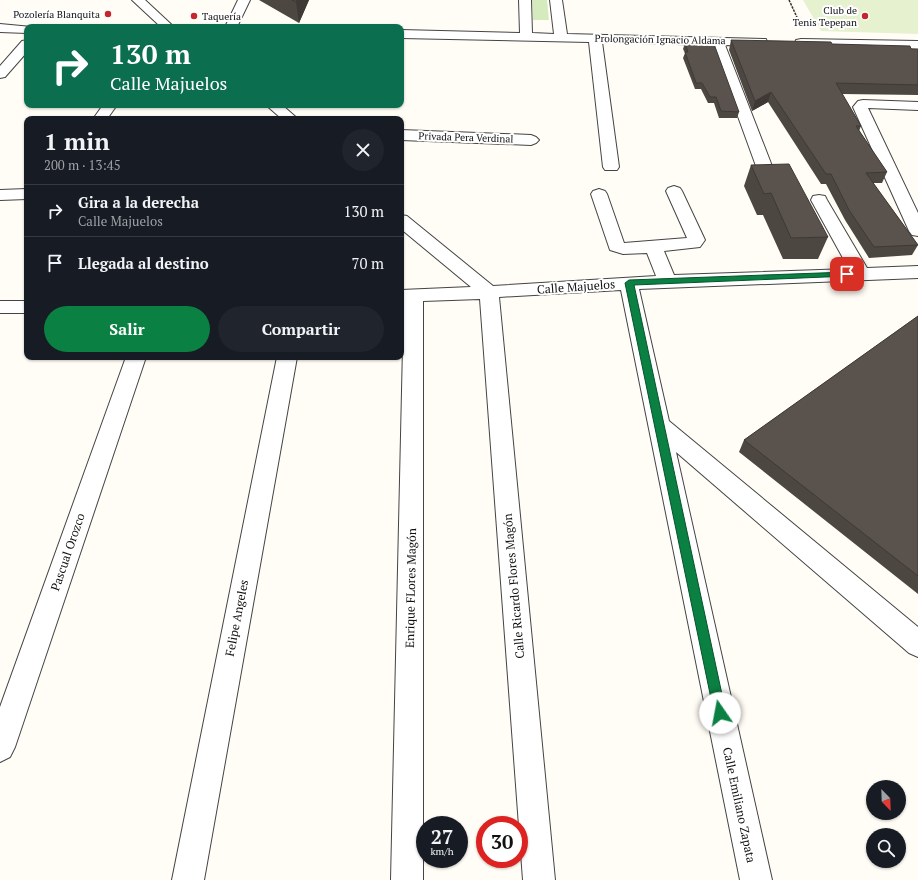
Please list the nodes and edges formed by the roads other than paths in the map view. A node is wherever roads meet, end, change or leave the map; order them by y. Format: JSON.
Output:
{"nodes":[{"id":1,"x":138,"y":0,"type":"edge"},
{"id":2,"x":244,"y":0,"type":"edge"},
{"id":3,"x":525,"y":0,"type":"edge"},
{"id":4,"x":556,"y":0,"type":"edge"},
{"id":5,"x":165,"y":24,"type":"edge"},
{"id":6,"x":232,"y":24,"type":"edge"},
{"id":7,"x":0,"y":28,"type":"edge"},
{"id":8,"x":24,"y":29,"type":"edge"},
{"id":9,"x":404,"y":34,"type":"edge"},
{"id":10,"x":526,"y":36,"type":"junction"},
{"id":11,"x":561,"y":37,"type":"junction"},
{"id":12,"x":595,"y":38,"type":"junction"},
{"id":13,"x":717,"y":41,"type":"junction"},
{"id":14,"x":771,"y":42,"type":"edge"},
{"id":15,"x":786,"y":42,"type":"edge"},
{"id":16,"x":918,"y":45,"type":"edge"},
{"id":17,"x":24,"y":47,"type":"edge"},
{"id":18,"x":0,"y":74,"type":"edge"},
{"id":19,"x":918,"y":106,"type":"edge"},
{"id":20,"x":276,"y":108,"type":"edge"},
{"id":21,"x":287,"y":116,"type":"edge"},
{"id":22,"x":404,"y":135,"type":"edge"},
{"id":23,"x":531,"y":140,"type":"dead end"},
{"id":24,"x":764,"y":166,"type":"edge"},
{"id":25,"x":611,"y":167,"type":"dead end"},
{"id":26,"x":674,"y":191,"type":"dead end"},
{"id":27,"x":24,"y":194,"type":"edge"},
{"id":28,"x":599,"y":194,"type":"dead end"},
{"id":29,"x":0,"y":195,"type":"edge"},
{"id":30,"x":819,"y":200,"type":"dead end"},
{"id":31,"x":404,"y":222,"type":"edge"},
{"id":32,"x":918,"y":231,"type":"edge"},
{"id":33,"x":653,"y":247,"type":"junction"},
{"id":34,"x":918,"y":272,"type":"edge"},
{"id":35,"x":860,"y":274,"type":"junction"},
{"id":36,"x":667,"y":281,"type":"junction"},
{"id":37,"x":629,"y":283,"type":"junction"},
{"id":38,"x":489,"y":292,"type":"junction"},
{"id":39,"x":408,"y":296,"type":"edge"},
{"id":40,"x":0,"y":307,"type":"edge"},
{"id":41,"x":24,"y":307,"type":"edge"},
{"id":42,"x":135,"y":360,"type":"edge"},
{"id":43,"x":285,"y":360,"type":"edge"},
{"id":44,"x":658,"y":424,"type":"junction"},
{"id":45,"x":918,"y":644,"type":"edge"},
{"id":46,"x":0,"y":747,"type":"edge"},
{"id":47,"x":188,"y":880,"type":"edge"},
{"id":48,"x":407,"y":880,"type":"edge"},
{"id":49,"x":539,"y":880,"type":"edge"},
{"id":50,"x":756,"y":880,"type":"edge"}],
"edges":[{"from":1,"to":5,"type":"street"},
{"from":2,"to":6,"type":"street"},
{"from":3,"to":10,"type":"street"},
{"from":4,"to":11,"type":"street"},
{"from":7,"to":8,"type":"street"},
{"from":9,"to":10,"type":"street","name":"Prolongación Ignacio Aldama"},
{"from":10,"to":11,"type":"street","name":"Prolongación Ignacio Aldama"},
{"from":11,"to":12,"type":"street","name":"Prolongación Ignacio Aldama"},
{"from":12,"to":13,"type":"street","name":"Prolongación Ignacio Aldama"},
{"from":12,"to":25,"type":"street"},
{"from":13,"to":14,"type":"street","name":"Prolongación Ignacio Aldama"},
{"from":13,"to":24,"type":"street"},
{"from":15,"to":16,"type":"street"},
{"from":17,"to":18,"type":"street"},
{"from":19,"to":32,"type":"street"},
{"from":20,"to":21,"type":"street"},
{"from":22,"to":23,"type":"street","name":"Privada Pera Verdinal"},
{"from":26,"to":33,"type":"street"},
{"from":27,"to":29,"type":"street"},
{"from":28,"to":33,"type":"street"},
{"from":30,"to":35,"type":"street"},
{"from":31,"to":38,"type":"street"},
{"from":33,"to":36,"type":"street"},
{"from":34,"to":35,"type":"street","name":"Calle Majuelos"},
{"from":35,"to":36,"type":"street","name":"Calle Majuelos"},
{"from":36,"to":37,"type":"street","name":"Calle Majuelos"},
{"from":37,"to":38,"type":"street","name":"Calle Majuelos"},
{"from":37,"to":44,"type":"street","name":"Calle Emiliano Zapata"},
{"from":38,"to":39,"type":"street","name":"Calle Majuelos"},
{"from":38,"to":49,"type":"street","name":"Calle Ricardo Flores Magón"},
{"from":39,"to":48,"type":"street","name":"Enrique FLores Magón"},
{"from":40,"to":41,"type":"street"},
{"from":42,"to":46,"type":"street","name":"Pascual Orozco"},
{"from":43,"to":47,"type":"street","name":"Felipe Angeles"},
{"from":44,"to":45,"type":"street"},
{"from":44,"to":50,"type":"street","name":"Calle Emiliano Zapata"}]}
